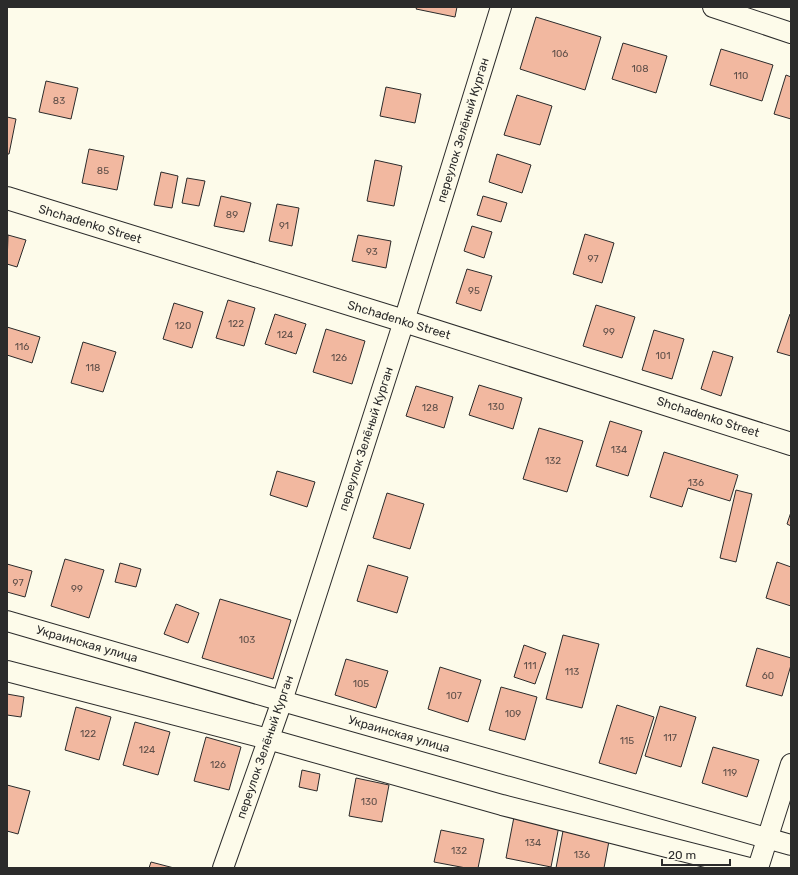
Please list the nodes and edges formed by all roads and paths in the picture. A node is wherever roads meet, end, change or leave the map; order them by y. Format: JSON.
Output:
{"nodes":[{"id":1,"x":501,"y":7,"type":"edge"},
{"id":2,"x":713,"y":7,"type":"edge"},
{"id":3,"x":791,"y":33,"type":"edge"},
{"id":4,"x":7,"y":198,"type":"edge"},
{"id":5,"x":404,"y":321,"type":"junction"},
{"id":6,"x":791,"y":444,"type":"edge"},
{"id":7,"x":7,"y":620,"type":"edge"},
{"id":8,"x":7,"y":671,"type":"edge"},
{"id":9,"x":282,"y":701,"type":"junction"},
{"id":10,"x":268,"y":739,"type":"junction"},
{"id":11,"x":791,"y":764,"type":"edge"},
{"id":12,"x":767,"y":838,"type":"junction"},
{"id":13,"x":791,"y":845,"type":"edge"},
{"id":14,"x":222,"y":868,"type":"edge"},
{"id":15,"x":749,"y":868,"type":"edge"},
{"id":16,"x":758,"y":868,"type":"edge"}],
"edges":[{"from":1,"to":5,"type":"street","name":"переулок Зелёный Курган"},
{"from":2,"to":3,"type":"street"},
{"from":4,"to":5,"type":"street","name":"Shchadenko Street"},
{"from":5,"to":6,"type":"street","name":"Shchadenko Street"},
{"from":5,"to":9,"type":"street","name":"переулок Зелёный Курган"},
{"from":7,"to":9,"type":"street","name":"Украинская улица"},
{"from":8,"to":10,"type":"street"},
{"from":9,"to":10,"type":"street","name":"переулок Зелёный Курган"},
{"from":9,"to":12,"type":"street","name":"Украинская улица"},
{"from":10,"to":14,"type":"street","name":"переулок Зелёный Курган"},
{"from":10,"to":15,"type":"street"},
{"from":11,"to":12,"type":"street"},
{"from":12,"to":13,"type":"street","name":"Украинская улица"},
{"from":12,"to":16,"type":"street"}]}
